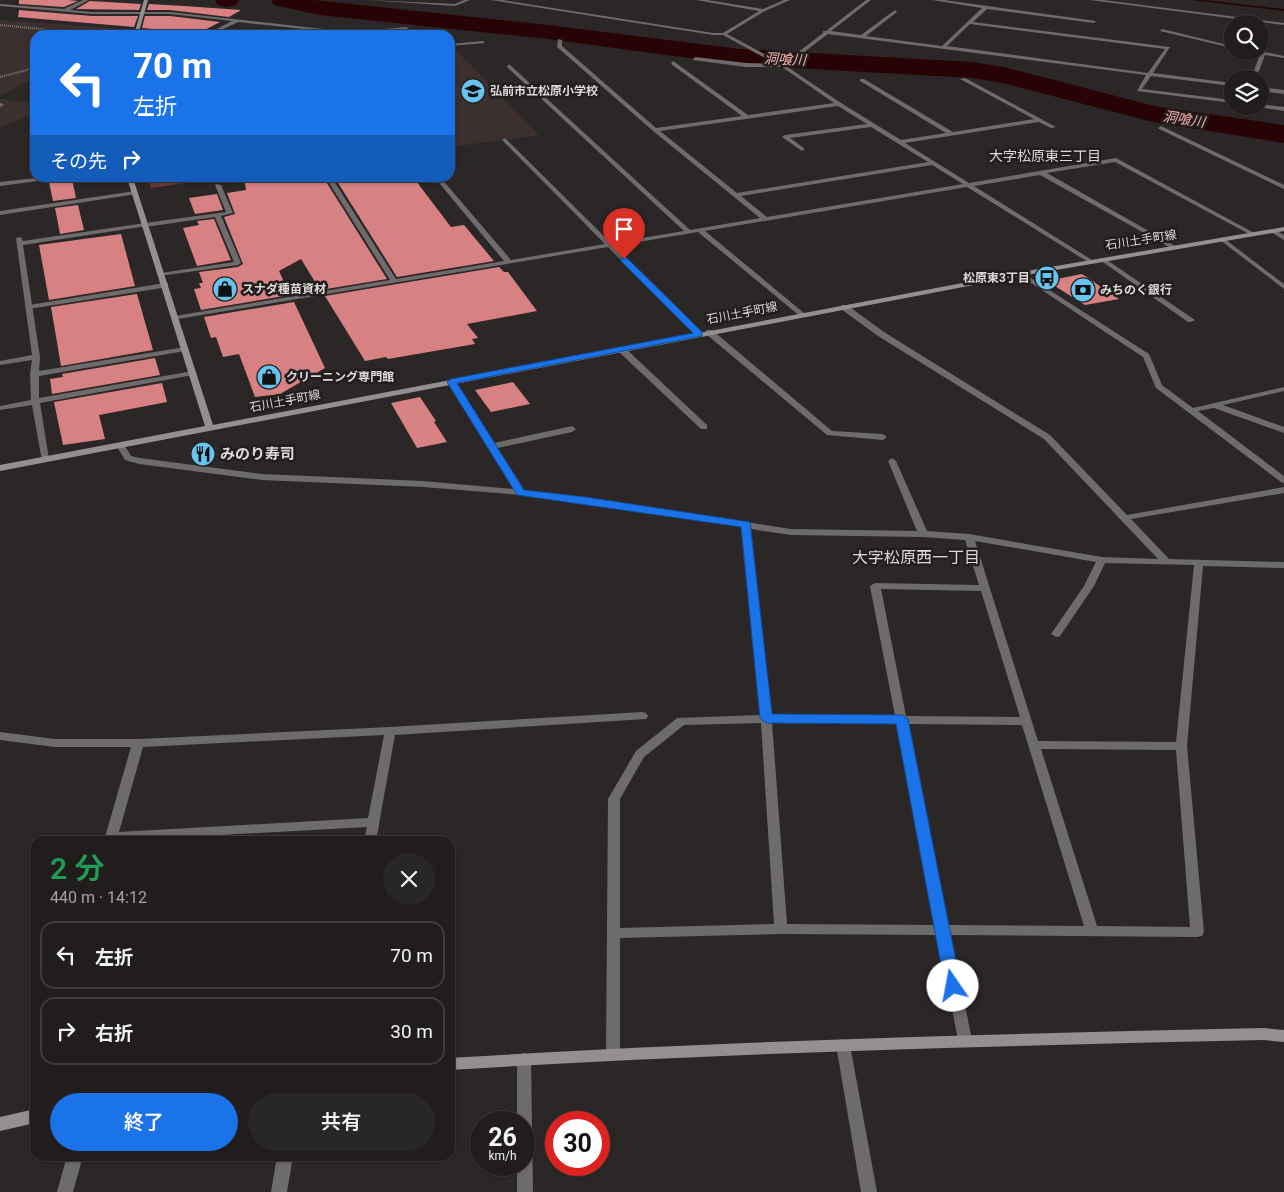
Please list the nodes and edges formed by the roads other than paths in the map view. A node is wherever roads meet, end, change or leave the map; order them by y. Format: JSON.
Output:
{"nodes":[{"id":1,"x":87,"y":0,"type":"edge"},
{"id":2,"x":146,"y":0,"type":"edge"},
{"id":3,"x":370,"y":0,"type":"edge"},
{"id":4,"x":468,"y":0,"type":"edge"},
{"id":5,"x":493,"y":0,"type":"edge"},
{"id":6,"x":698,"y":0,"type":"edge"},
{"id":7,"x":788,"y":0,"type":"edge"},
{"id":8,"x":869,"y":0,"type":"edge"},
{"id":9,"x":934,"y":0,"type":"edge"},
{"id":10,"x":1092,"y":0,"type":"edge"},
{"id":11,"x":0,"y":5,"type":"edge"},
{"id":12,"x":986,"y":7,"type":"junction"},
{"id":13,"x":65,"y":10,"type":"junction"},
{"id":14,"x":763,"y":10,"type":"junction"},
{"id":15,"x":895,"y":11,"type":"dead end"},
{"id":16,"x":143,"y":12,"type":"junction"},
{"id":17,"x":1062,"y":16,"type":"junction"},
{"id":18,"x":239,"y":19,"type":"junction"},
{"id":19,"x":1057,"y":22,"type":"dead end"},
{"id":20,"x":1094,"y":22,"type":"dead end"},
{"id":21,"x":970,"y":23,"type":"junction"},
{"id":22,"x":1284,"y":24,"type":"edge"},
{"id":23,"x":1053,"y":28,"type":"dead end"},
{"id":24,"x":137,"y":30,"type":"edge"},
{"id":25,"x":218,"y":30,"type":"edge"},
{"id":26,"x":327,"y":30,"type":"edge"},
{"id":27,"x":384,"y":30,"type":"edge"},
{"id":28,"x":408,"y":30,"type":"edge"},
{"id":29,"x":1162,"y":30,"type":"dead end"},
{"id":30,"x":825,"y":32,"type":"junction"},
{"id":31,"x":724,"y":34,"type":"junction"},
{"id":32,"x":1048,"y":34,"type":"junction"},
{"id":33,"x":862,"y":37,"type":"junction"},
{"id":34,"x":560,"y":40,"type":"dead end"},
{"id":35,"x":483,"y":42,"type":"dead end"},
{"id":36,"x":455,"y":45,"type":"edge"},
{"id":37,"x":1224,"y":45,"type":"edge"},
{"id":38,"x":943,"y":48,"type":"junction"},
{"id":39,"x":1269,"y":54,"type":"edge"},
{"id":40,"x":1284,"y":57,"type":"edge"},
{"id":41,"x":695,"y":60,"type":"dead end"},
{"id":42,"x":673,"y":63,"type":"dead end"},
{"id":43,"x":509,"y":66,"type":"dead end"},
{"id":44,"x":783,"y":66,"type":"junction"},
{"id":45,"x":1149,"y":75,"type":"junction"},
{"id":46,"x":963,"y":79,"type":"dead end"},
{"id":47,"x":862,"y":80,"type":"dead end"},
{"id":48,"x":1224,"y":84,"type":"edge"},
{"id":49,"x":1269,"y":90,"type":"edge"},
{"id":50,"x":1284,"y":92,"type":"edge"},
{"id":51,"x":1224,"y":101,"type":"edge"},
{"id":52,"x":838,"y":104,"type":"junction"},
{"id":53,"x":1269,"y":107,"type":"edge"},
{"id":54,"x":1284,"y":109,"type":"edge"},
{"id":55,"x":747,"y":117,"type":"junction"},
{"id":56,"x":1040,"y":120,"type":"junction"},
{"id":57,"x":871,"y":125,"type":"junction"},
{"id":58,"x":1053,"y":128,"type":"dead end"},
{"id":59,"x":1161,"y":128,"type":"dead end"},
{"id":60,"x":655,"y":130,"type":"junction"},
{"id":61,"x":952,"y":134,"type":"junction"},
{"id":62,"x":505,"y":140,"type":"dead end"},
{"id":63,"x":899,"y":142,"type":"junction"},
{"id":64,"x":802,"y":149,"type":"dead end"},
{"id":65,"x":932,"y":163,"type":"junction"},
{"id":66,"x":1042,"y":173,"type":"junction"},
{"id":67,"x":30,"y":180,"type":"edge"},
{"id":68,"x":131,"y":182,"type":"edge"},
{"id":69,"x":331,"y":182,"type":"edge"},
{"id":70,"x":441,"y":182,"type":"edge"},
{"id":71,"x":0,"y":184,"type":"edge"},
{"id":72,"x":218,"y":185,"type":"dead end"},
{"id":73,"x":968,"y":185,"type":"junction"},
{"id":74,"x":1284,"y":187,"type":"edge"},
{"id":75,"x":135,"y":193,"type":"junction"},
{"id":76,"x":735,"y":195,"type":"junction"},
{"id":77,"x":0,"y":213,"type":"edge"},
{"id":78,"x":217,"y":215,"type":"junction"},
{"id":79,"x":766,"y":219,"type":"junction"},
{"id":80,"x":145,"y":225,"type":"junction"},
{"id":81,"x":1284,"y":229,"type":"edge"},
{"id":82,"x":700,"y":230,"type":"junction"},
{"id":83,"x":1273,"y":231,"type":"junction"},
{"id":84,"x":690,"y":232,"type":"junction"},
{"id":85,"x":1253,"y":234,"type":"junction"},
{"id":86,"x":1284,"y":238,"type":"edge"},
{"id":87,"x":1222,"y":239,"type":"junction"},
{"id":88,"x":610,"y":246,"type":"junction"},
{"id":89,"x":1173,"y":247,"type":"junction"},
{"id":90,"x":1102,"y":259,"type":"junction"},
{"id":91,"x":1090,"y":261,"type":"junction"},
{"id":92,"x":509,"y":262,"type":"junction"},
{"id":93,"x":1021,"y":274,"type":"junction"},
{"id":94,"x":161,"y":275,"type":"junction"},
{"id":95,"x":394,"y":281,"type":"junction"},
{"id":96,"x":165,"y":285,"type":"junction"},
{"id":97,"x":1284,"y":287,"type":"edge"},
{"id":98,"x":29,"y":307,"type":"junction"},
{"id":99,"x":844,"y":307,"type":"junction"},
{"id":100,"x":801,"y":315,"type":"junction"},
{"id":101,"x":175,"y":318,"type":"junction"},
{"id":102,"x":1191,"y":320,"type":"dead end"},
{"id":103,"x":709,"y":332,"type":"junction"},
{"id":104,"x":699,"y":334,"type":"junction"},
{"id":105,"x":621,"y":349,"type":"junction"},
{"id":106,"x":185,"y":350,"type":"junction"},
{"id":107,"x":36,"y":357,"type":"junction"},
{"id":108,"x":0,"y":363,"type":"edge"},
{"id":109,"x":193,"y":373,"type":"junction"},
{"id":110,"x":34,"y":374,"type":"junction"},
{"id":111,"x":451,"y":382,"type":"junction"},
{"id":112,"x":1284,"y":389,"type":"edge"},
{"id":113,"x":36,"y":402,"type":"junction"},
{"id":114,"x":1213,"y":404,"type":"junction"},
{"id":115,"x":0,"y":408,"type":"edge"},
{"id":116,"x":1193,"y":410,"type":"junction"},
{"id":117,"x":704,"y":427,"type":"dead end"},
{"id":118,"x":210,"y":428,"type":"junction"},
{"id":119,"x":572,"y":429,"type":"dead end"},
{"id":120,"x":1284,"y":430,"type":"edge"},
{"id":121,"x":883,"y":437,"type":"dead end"},
{"id":122,"x":120,"y":445,"type":"junction"},
{"id":123,"x":492,"y":446,"type":"junction"},
{"id":124,"x":45,"y":460,"type":"junction"},
{"id":125,"x":892,"y":461,"type":"dead end"},
{"id":126,"x":0,"y":468,"type":"edge"},
{"id":127,"x":1284,"y":480,"type":"edge"},
{"id":128,"x":1284,"y":490,"type":"edge"},
{"id":129,"x":521,"y":492,"type":"junction"},
{"id":130,"x":1124,"y":518,"type":"junction"},
{"id":131,"x":746,"y":524,"type":"junction"},
{"id":132,"x":923,"y":534,"type":"junction"},
{"id":133,"x":969,"y":538,"type":"junction"},
{"id":134,"x":1102,"y":560,"type":"junction"},
{"id":135,"x":1168,"y":562,"type":"junction"},
{"id":136,"x":1199,"y":562,"type":"junction"},
{"id":137,"x":1284,"y":565,"type":"edge"},
{"id":138,"x":985,"y":588,"type":"junction"},
{"id":139,"x":1056,"y":634,"type":"dead end"},
{"id":140,"x":642,"y":716,"type":"dead end"},
{"id":141,"x":766,"y":718,"type":"junction"},
{"id":142,"x":902,"y":719,"type":"junction"},
{"id":143,"x":1025,"y":721,"type":"junction"},
{"id":144,"x":390,"y":730,"type":"junction"},
{"id":145,"x":0,"y":736,"type":"edge"},
{"id":146,"x":138,"y":743,"type":"junction"},
{"id":147,"x":1033,"y":745,"type":"junction"},
{"id":148,"x":1181,"y":746,"type":"junction"},
{"id":149,"x":374,"y":822,"type":"junction"},
{"id":150,"x":111,"y":836,"type":"edge"},
{"id":151,"x":129,"y":836,"type":"edge"},
{"id":152,"x":371,"y":836,"type":"edge"},
{"id":153,"x":781,"y":930,"type":"junction"},
{"id":154,"x":942,"y":932,"type":"junction"},
{"id":155,"x":1092,"y":932,"type":"junction"},
{"id":156,"x":614,"y":933,"type":"junction"},
{"id":157,"x":1284,"y":1036,"type":"edge"},
{"id":158,"x":965,"y":1040,"type":"junction"},
{"id":159,"x":843,"y":1045,"type":"junction"},
{"id":160,"x":613,"y":1054,"type":"junction"},
{"id":161,"x":524,"y":1059,"type":"junction"},
{"id":162,"x":455,"y":1064,"type":"edge"},
{"id":163,"x":30,"y":1117,"type":"edge"},
{"id":164,"x":0,"y":1124,"type":"edge"},
{"id":165,"x":74,"y":1161,"type":"edge"},
{"id":166,"x":284,"y":1161,"type":"edge"},
{"id":167,"x":65,"y":1192,"type":"edge"},
{"id":168,"x":279,"y":1192,"type":"edge"},
{"id":169,"x":525,"y":1192,"type":"edge"},
{"id":170,"x":869,"y":1192,"type":"edge"}],
"edges":[{"from":1,"to":13,"type":"street"},
{"from":2,"to":16,"type":"main road"},
{"from":3,"to":4,"type":"street"},
{"from":5,"to":31,"type":"street"},
{"from":6,"to":14,"type":"street"},
{"from":7,"to":14,"type":"street"},
{"from":8,"to":30,"type":"street"},
{"from":9,"to":12,"type":"street"},
{"from":10,"to":22,"type":"street"},
{"from":11,"to":13,"type":"street"},
{"from":12,"to":17,"type":"street"},
{"from":12,"to":21,"type":"street"},
{"from":13,"to":16,"type":"street"},
{"from":14,"to":31,"type":"street"},
{"from":15,"to":33,"type":"street"},
{"from":16,"to":18,"type":"street"},
{"from":16,"to":24,"type":"main road"},
{"from":17,"to":19,"type":"street"},
{"from":17,"to":20,"type":"street"},
{"from":18,"to":25,"type":"street"},
{"from":18,"to":26,"type":"street"},
{"from":21,"to":32,"type":"street"},
{"from":21,"to":38,"type":"street"},
{"from":23,"to":32,"type":"street"},
{"from":27,"to":28,"type":"street"},
{"from":29,"to":37,"type":"street"},
{"from":30,"to":33,"type":"street"},
{"from":30,"to":44,"type":"street"},
{"from":31,"to":44,"type":"street"},
{"from":32,"to":45,"type":"street"},
{"from":33,"to":38,"type":"street"},
{"from":34,"to":60,"type":"street"},
{"from":35,"to":36,"type":"street"},
{"from":38,"to":45,"type":"street"},
{"from":39,"to":40,"type":"street"},
{"from":41,"to":44,"type":"street"},
{"from":42,"to":55,"type":"street"},
{"from":43,"to":84,"type":"street"},
{"from":44,"to":52,"type":"street"},
{"from":45,"to":48,"type":"street"},
{"from":45,"to":51,"type":"street"},
{"from":46,"to":56,"type":"street"},
{"from":47,"to":61,"type":"street"},
{"from":49,"to":50,"type":"street"},
{"from":52,"to":55,"type":"street"},
{"from":52,"to":57,"type":"street"},
{"from":53,"to":54,"type":"street"},
{"from":55,"to":60,"type":"street"},
{"from":56,"to":58,"type":"street"},
{"from":56,"to":61,"type":"street"},
{"from":57,"to":63,"type":"street"},
{"from":57,"to":64,"type":"street"},
{"from":59,"to":74,"type":"street"},
{"from":60,"to":76,"type":"street"},
{"from":61,"to":63,"type":"street"},
{"from":62,"to":88,"type":"street"},
{"from":63,"to":65,"type":"street"},
{"from":65,"to":73,"type":"street"},
{"from":65,"to":76,"type":"street"},
{"from":66,"to":73,"type":"street"},
{"from":66,"to":85,"type":"street"},
{"from":66,"to":89,"type":"street"},
{"from":67,"to":71,"type":"street"},
{"from":68,"to":75,"type":"main road"},
{"from":69,"to":95,"type":"street"},
{"from":70,"to":92,"type":"street"},
{"from":72,"to":78,"type":"street"},
{"from":73,"to":79,"type":"street"},
{"from":73,"to":91,"type":"street"},
{"from":75,"to":77,"type":"street"},
{"from":75,"to":80,"type":"main road"},
{"from":76,"to":79,"type":"street"},
{"from":78,"to":80,"type":"street"},
{"from":78,"to":94,"type":"street"},
{"from":79,"to":82,"type":"street"},
{"from":80,"to":94,"type":"main road"},
{"from":80,"to":98,"type":"street"},
{"from":81,"to":83,"type":"main road","name":"石川土手町線"},
{"from":82,"to":84,"type":"street"},
{"from":82,"to":100,"type":"street"},
{"from":83,"to":85,"type":"main road","name":"石川土手町線"},
{"from":83,"to":86,"type":"street"},
{"from":84,"to":88,"type":"street"},
{"from":85,"to":87,"type":"main road","name":"石川土手町線"},
{"from":87,"to":89,"type":"main road","name":"石川土手町線"},
{"from":87,"to":97,"type":"street"},
{"from":88,"to":92,"type":"street"},
{"from":88,"to":104,"type":"street"},
{"from":89,"to":90,"type":"main road","name":"石川土手町線"},
{"from":90,"to":91,"type":"main road","name":"石川土手町線"},
{"from":90,"to":102,"type":"street"},
{"from":91,"to":93,"type":"main road","name":"石川土手町線"},
{"from":92,"to":95,"type":"street"},
{"from":93,"to":99,"type":"main road","name":"石川土手町線"},
{"from":93,"to":116,"type":"street"},
{"from":94,"to":96,"type":"main road"},
{"from":95,"to":101,"type":"street"},
{"from":96,"to":98,"type":"street"},
{"from":96,"to":101,"type":"main road"},
{"from":98,"to":107,"type":"street"},
{"from":99,"to":100,"type":"main road","name":"石川土手町線"},
{"from":99,"to":130,"type":"street"},
{"from":100,"to":103,"type":"main road","name":"石川土手町線"},
{"from":101,"to":106,"type":"main road"},
{"from":103,"to":104,"type":"main road","name":"石川土手町線"},
{"from":103,"to":121,"type":"street"},
{"from":104,"to":105,"type":"main road","name":"石川土手町線"},
{"from":105,"to":111,"type":"main road","name":"石川土手町線"},
{"from":105,"to":117,"type":"street"},
{"from":106,"to":109,"type":"main road"},
{"from":106,"to":110,"type":"street"},
{"from":107,"to":108,"type":"street"},
{"from":107,"to":110,"type":"street"},
{"from":109,"to":113,"type":"street"},
{"from":109,"to":118,"type":"main road"},
{"from":110,"to":113,"type":"street"},
{"from":111,"to":118,"type":"main road","name":"石川土手町線"},
{"from":111,"to":123,"type":"street"},
{"from":112,"to":114,"type":"street"},
{"from":113,"to":115,"type":"street"},
{"from":113,"to":124,"type":"street"},
{"from":114,"to":116,"type":"street"},
{"from":114,"to":120,"type":"street"},
{"from":116,"to":127,"type":"street"},
{"from":118,"to":122,"type":"main road","name":"石川土手町線"},
{"from":119,"to":123,"type":"street"},
{"from":122,"to":124,"type":"main road","name":"石川土手町線"},
{"from":122,"to":129,"type":"street"},
{"from":123,"to":129,"type":"street"},
{"from":124,"to":126,"type":"main road","name":"石川土手町線"},
{"from":125,"to":132,"type":"street"},
{"from":128,"to":130,"type":"street"},
{"from":129,"to":131,"type":"street"},
{"from":130,"to":135,"type":"street"},
{"from":131,"to":132,"type":"street"},
{"from":131,"to":141,"type":"street"},
{"from":132,"to":133,"type":"street"},
{"from":133,"to":134,"type":"street"},
{"from":133,"to":138,"type":"street"},
{"from":134,"to":135,"type":"street"},
{"from":134,"to":139,"type":"street"},
{"from":135,"to":136,"type":"street"},
{"from":136,"to":137,"type":"street"},
{"from":136,"to":148,"type":"street"},
{"from":138,"to":142,"type":"street"},
{"from":138,"to":143,"type":"street"},
{"from":140,"to":144,"type":"street"},
{"from":141,"to":142,"type":"street"},
{"from":141,"to":153,"type":"street"},
{"from":141,"to":156,"type":"street"},
{"from":142,"to":143,"type":"street"},
{"from":142,"to":154,"type":"street"},
{"from":143,"to":147,"type":"street"},
{"from":144,"to":146,"type":"street"},
{"from":144,"to":149,"type":"street"},
{"from":145,"to":146,"type":"street"},
{"from":146,"to":150,"type":"street"},
{"from":147,"to":148,"type":"street"},
{"from":147,"to":155,"type":"street"},
{"from":148,"to":155,"type":"street"},
{"from":149,"to":151,"type":"street"},
{"from":149,"to":152,"type":"street"},
{"from":153,"to":154,"type":"street"},
{"from":153,"to":156,"type":"street"},
{"from":154,"to":155,"type":"street"},
{"from":154,"to":158,"type":"street"},
{"from":156,"to":160,"type":"street"},
{"from":157,"to":158,"type":"main road"},
{"from":158,"to":159,"type":"main road"},
{"from":159,"to":160,"type":"main road"},
{"from":159,"to":170,"type":"street"},
{"from":160,"to":161,"type":"main road"},
{"from":161,"to":162,"type":"main road"},
{"from":161,"to":169,"type":"street"},
{"from":163,"to":164,"type":"main road"},
{"from":165,"to":167,"type":"street"},
{"from":166,"to":168,"type":"street"}]}
